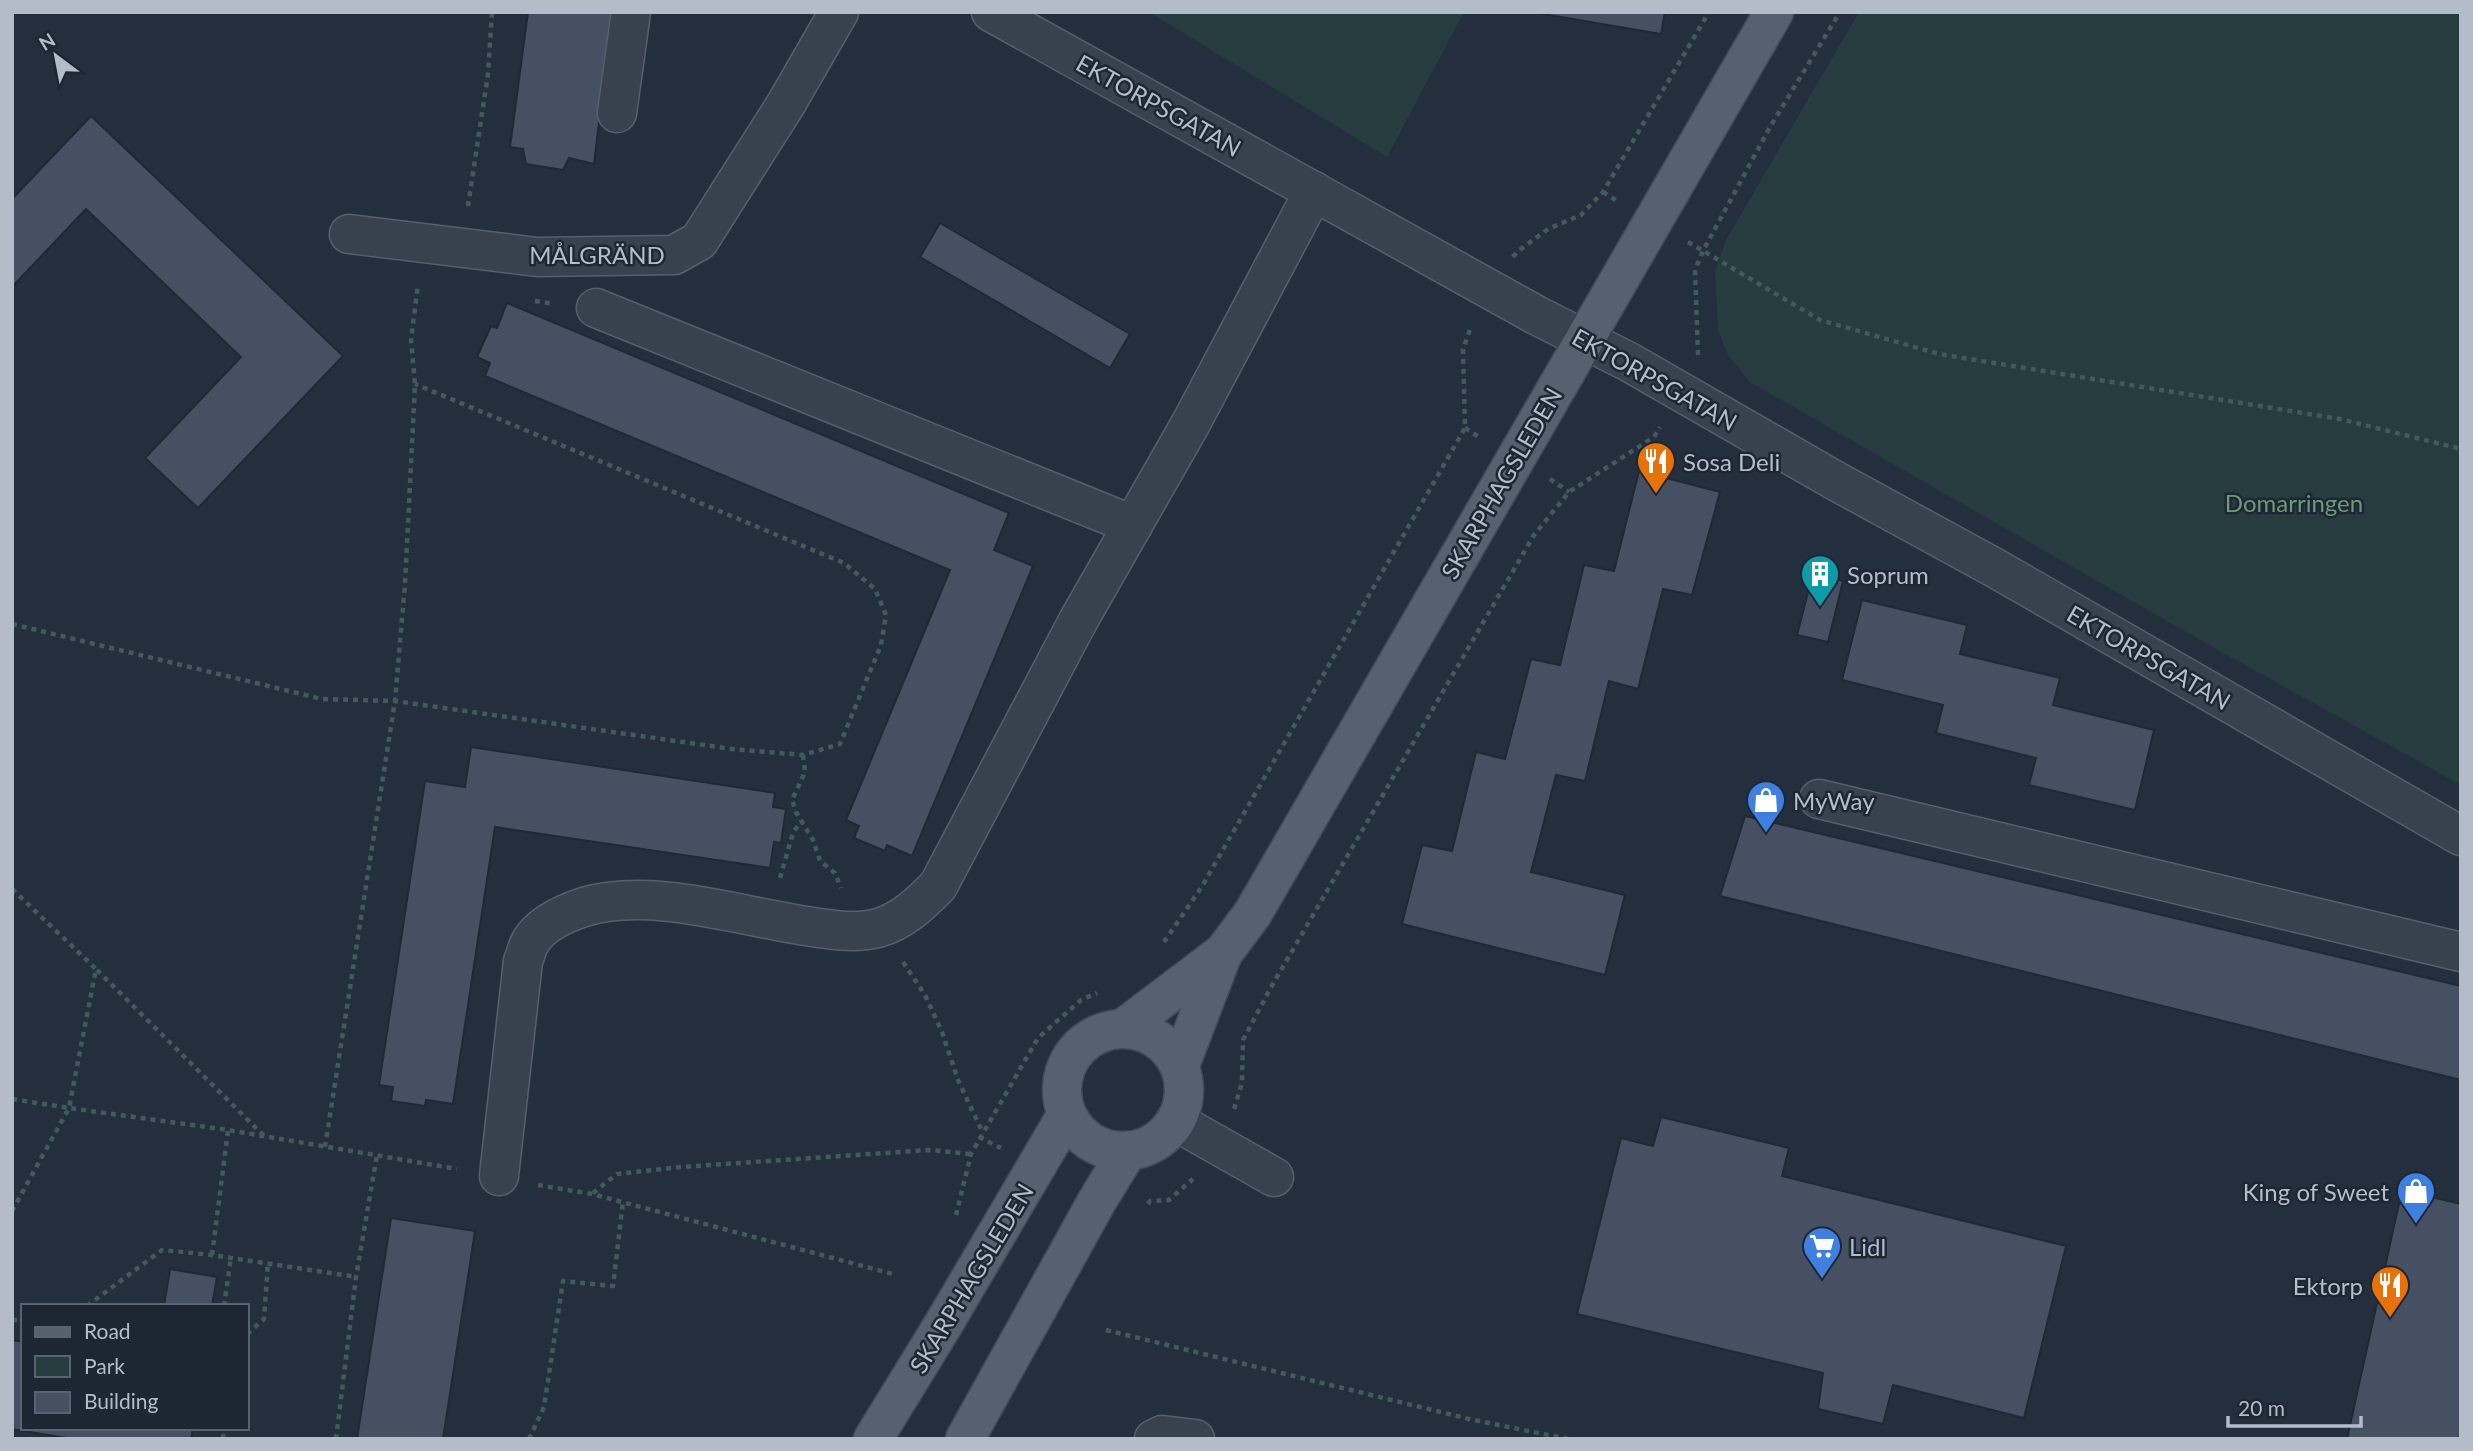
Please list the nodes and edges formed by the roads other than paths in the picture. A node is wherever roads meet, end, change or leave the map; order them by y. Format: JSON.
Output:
{"nodes":[{"id":1,"x":631,"y":12,"type":"edge"},
{"id":2,"x":839,"y":12,"type":"edge"},
{"id":3,"x":991,"y":12,"type":"edge"},
{"id":4,"x":1774,"y":12,"type":"edge"},
{"id":5,"x":617,"y":113,"type":"dead end"},
{"id":6,"x":1314,"y":191,"type":"junction"},
{"id":7,"x":349,"y":234,"type":"dead end"},
{"id":8,"x":596,"y":308,"type":"dead end"},
{"id":9,"x":1585,"y":339,"type":"junction"},
{"id":10,"x":1133,"y":526,"type":"junction"},
{"id":11,"x":1819,"y":799,"type":"dead end"},
{"id":12,"x":2461,"y":836,"type":"edge"},
{"id":13,"x":1224,"y":952,"type":"junction"},
{"id":14,"x":2461,"y":952,"type":"edge"},
{"id":15,"x":1125,"y":1027,"type":"junction"},
{"id":16,"x":1180,"y":1065,"type":"junction"},
{"id":17,"x":1066,"y":1116,"type":"junction"},
{"id":18,"x":1175,"y":1121,"type":"junction"},
{"id":19,"x":1127,"y":1152,"type":"junction"},
{"id":20,"x":499,"y":1176,"type":"road end"},
{"id":21,"x":1273,"y":1177,"type":"dead end"},
{"id":22,"x":873,"y":1439,"type":"edge"},
{"id":23,"x":965,"y":1439,"type":"edge"},
{"id":24,"x":1154,"y":1439,"type":"edge"},
{"id":25,"x":1195,"y":1439,"type":"edge"}],
"edges":[{"from":1,"to":5,"type":"street"},
{"from":2,"to":7,"type":"street","name":"MÅLGRÄND"},
{"from":3,"to":6,"type":"street","name":"EKTORPSGATAN"},
{"from":4,"to":9,"type":"main road","name":"SKARPHAGSLEDEN"},
{"from":6,"to":9,"type":"street","name":"EKTORPSGATAN"},
{"from":6,"to":10,"type":"street"},
{"from":8,"to":10,"type":"street"},
{"from":9,"to":12,"type":"street","name":"EKTORPSGATAN"},
{"from":9,"to":13,"type":"main road","name":"SKARPHAGSLEDEN"},
{"from":10,"to":20,"type":"street"},
{"from":11,"to":14,"type":"street"},
{"from":13,"to":15,"type":"main road","name":"SKARPHAGSLEDEN"},
{"from":13,"to":16,"type":"main road","name":"SKARPHAGSLEDEN"},
{"from":15,"to":16,"type":"main road"},
{"from":15,"to":17,"type":"main road"},
{"from":16,"to":18,"type":"main road"},
{"from":17,"to":19,"type":"main road"},
{"from":17,"to":22,"type":"main road","name":"SKARPHAGSLEDEN"},
{"from":18,"to":19,"type":"main road"},
{"from":18,"to":21,"type":"street"},
{"from":19,"to":23,"type":"main road"},
{"from":24,"to":25,"type":"street"}]}
